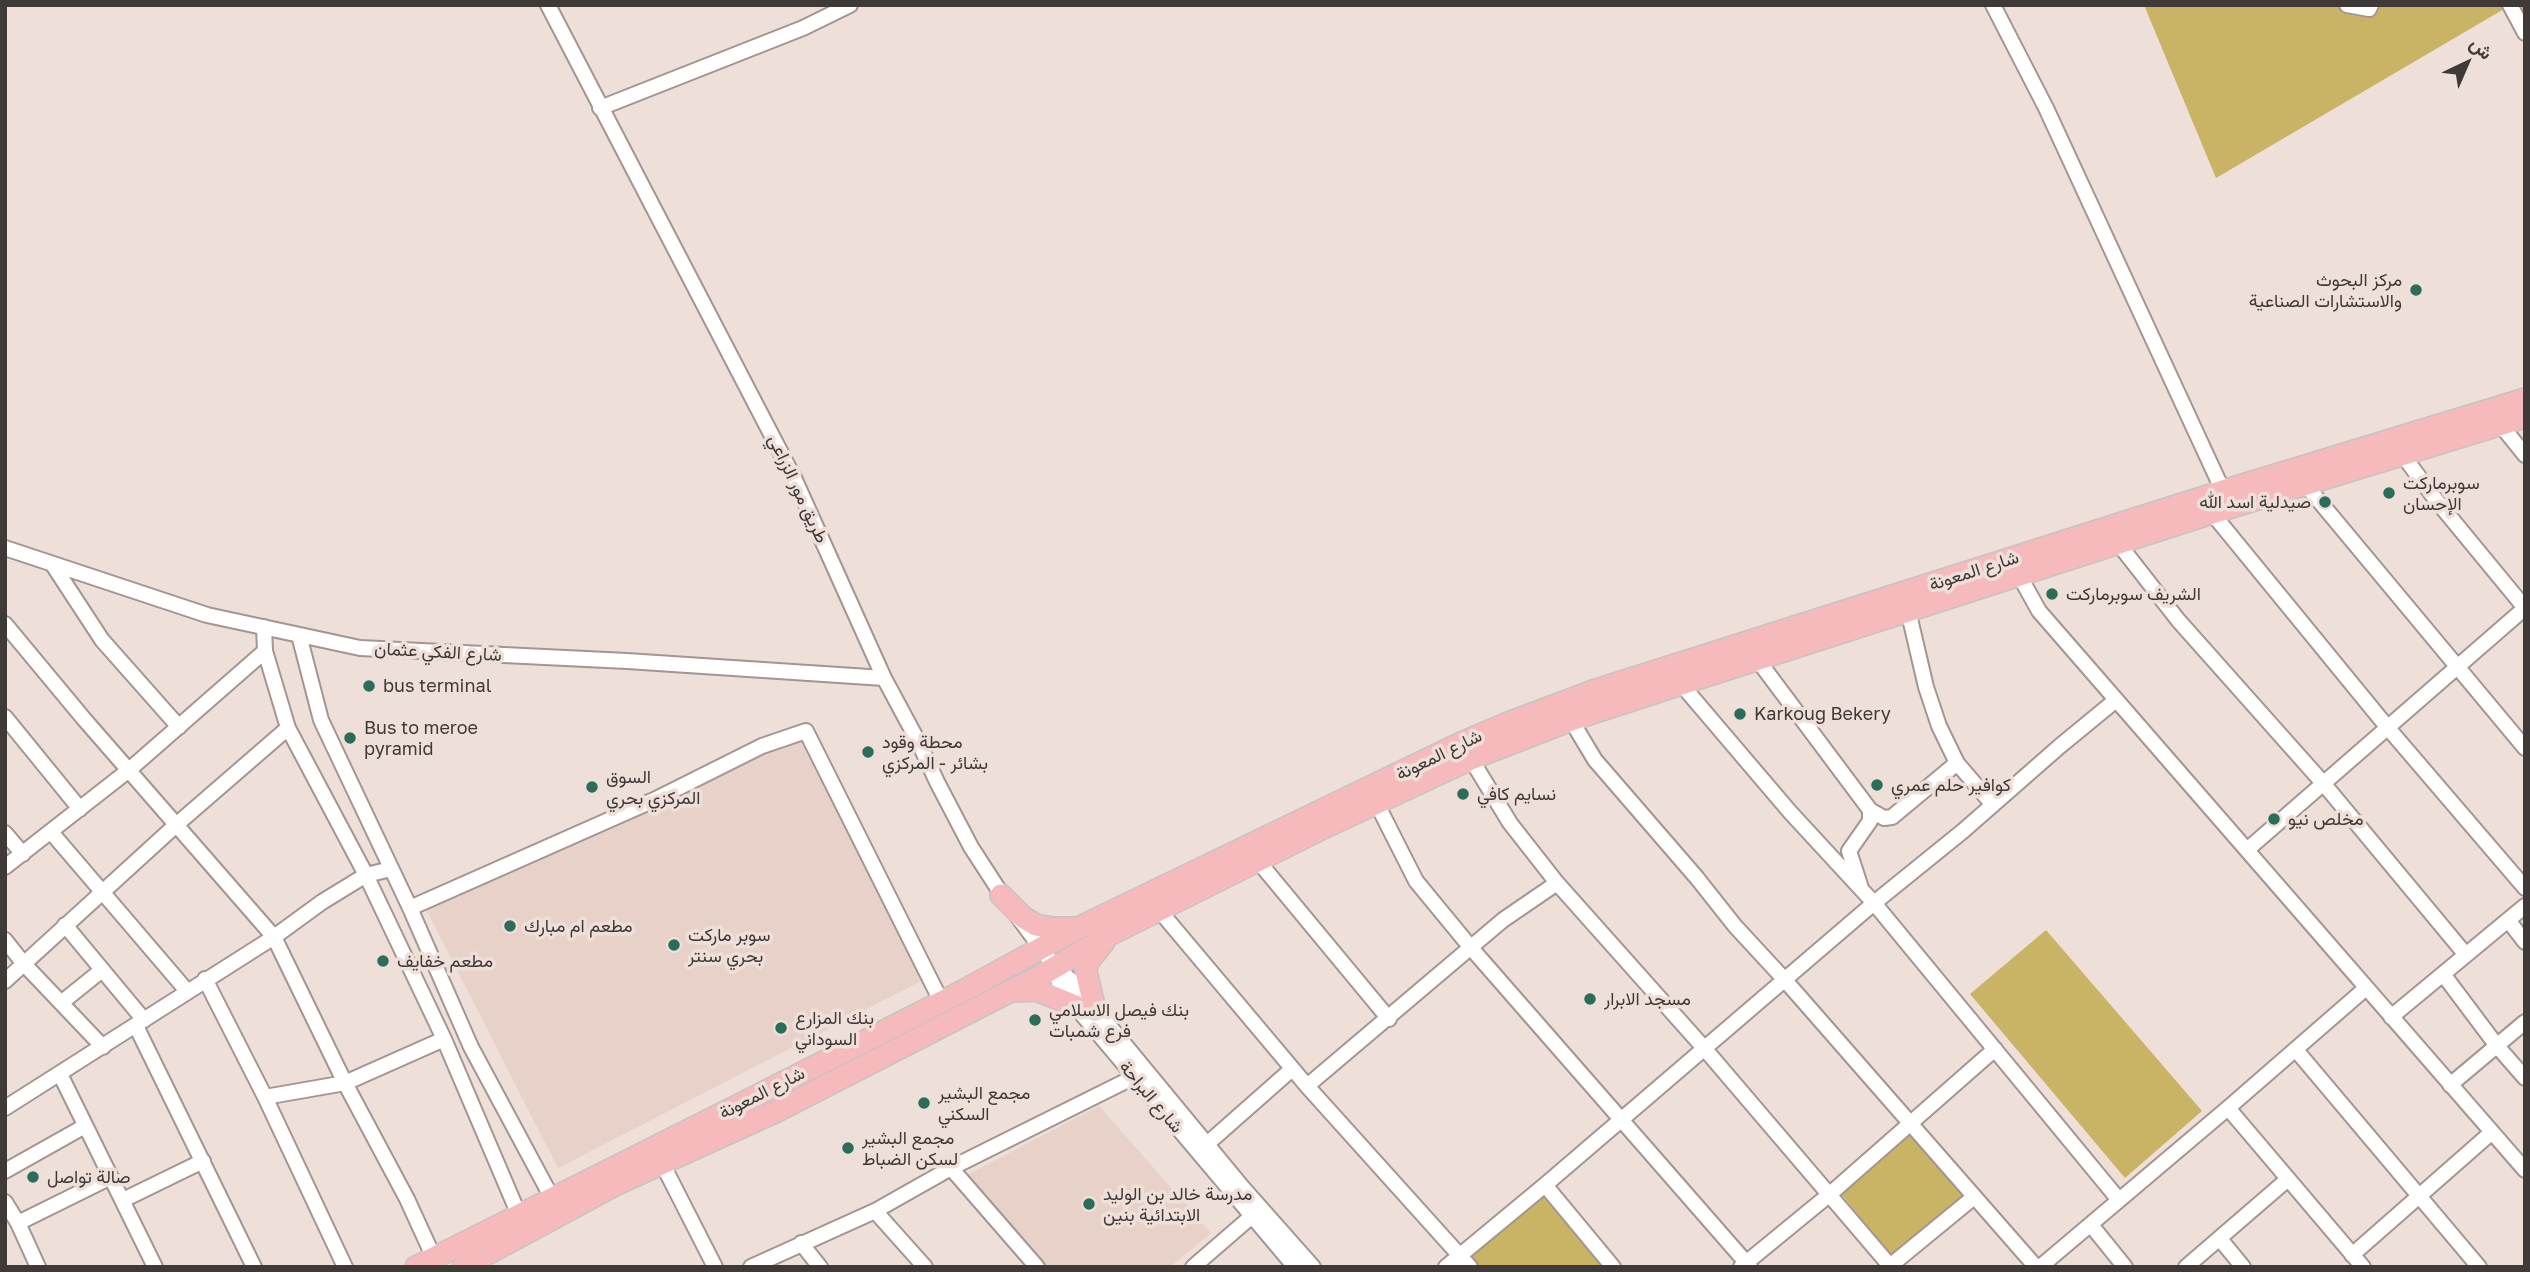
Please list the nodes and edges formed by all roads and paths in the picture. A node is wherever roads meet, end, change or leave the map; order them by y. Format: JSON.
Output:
{"nodes":[{"id":1,"x":548,"y":5,"type":"edge"},
{"id":2,"x":850,"y":5,"type":"edge"},
{"id":3,"x":1993,"y":5,"type":"edge"},
{"id":4,"x":2347,"y":5,"type":"edge"},
{"id":5,"x":2371,"y":5,"type":"edge"},
{"id":6,"x":2510,"y":5,"type":"edge"},
{"id":7,"x":2525,"y":33,"type":"edge"},
{"id":8,"x":600,"y":108,"type":"junction"},
{"id":9,"x":2525,"y":399,"type":"edge"},
{"id":10,"x":2525,"y":417,"type":"edge"},
{"id":11,"x":2500,"y":424,"type":"junction"},
{"id":12,"x":2402,"y":454,"type":"junction"},
{"id":13,"x":2525,"y":455,"type":"edge"},
{"id":14,"x":2305,"y":484,"type":"junction"},
{"id":15,"x":2223,"y":491,"type":"junction"},
{"id":16,"x":2211,"y":513,"type":"junction"},
{"id":17,"x":2119,"y":543,"type":"junction"},
{"id":18,"x":5,"y":548,"type":"edge"},
{"id":19,"x":53,"y":565,"type":"junction"},
{"id":20,"x":2019,"y":575,"type":"junction"},
{"id":21,"x":2525,"y":608,"type":"edge"},
{"id":22,"x":1908,"y":610,"type":"junction"},
{"id":23,"x":5,"y":624,"type":"edge"},
{"id":24,"x":264,"y":627,"type":"junction"},
{"id":25,"x":299,"y":635,"type":"junction"},
{"id":26,"x":265,"y":651,"type":"junction"},
{"id":27,"x":1757,"y":659,"type":"junction"},
{"id":28,"x":2455,"y":667,"type":"junction"},
{"id":29,"x":884,"y":678,"type":"junction"},
{"id":30,"x":1681,"y":684,"type":"junction"},
{"id":31,"x":2116,"y":700,"type":"junction"},
{"id":32,"x":5,"y":718,"type":"edge"},
{"id":33,"x":1571,"y":720,"type":"junction"},
{"id":34,"x":179,"y":727,"type":"junction"},
{"id":35,"x":288,"y":728,"type":"junction"},
{"id":36,"x":2388,"y":728,"type":"junction"},
{"id":37,"x":2525,"y":748,"type":"edge"},
{"id":38,"x":1471,"y":759,"type":"junction"},
{"id":39,"x":1957,"y":763,"type":"junction"},
{"id":40,"x":129,"y":770,"type":"junction"},
{"id":41,"x":2323,"y":783,"type":"junction"},
{"id":42,"x":1376,"y":802,"type":"junction"},
{"id":43,"x":1993,"y":805,"type":"junction"},
{"id":44,"x":80,"y":809,"type":"junction"},
{"id":45,"x":1870,"y":810,"type":"junction"},
{"id":46,"x":176,"y":825,"type":"junction"},
{"id":47,"x":51,"y":832,"type":"junction"},
{"id":48,"x":5,"y":833,"type":"edge"},
{"id":49,"x":2248,"y":849,"type":"junction"},
{"id":50,"x":23,"y":854,"type":"junction"},
{"id":51,"x":1258,"y":861,"type":"junction"},
{"id":52,"x":5,"y":867,"type":"edge"},
{"id":53,"x":391,"y":869,"type":"junction"},
{"id":54,"x":366,"y":875,"type":"junction"},
{"id":55,"x":1557,"y":883,"type":"junction"},
{"id":56,"x":2525,"y":888,"type":"edge"},
{"id":57,"x":1861,"y":889,"type":"junction"},
{"id":58,"x":102,"y":893,"type":"junction"},
{"id":59,"x":1002,"y":895,"type":"junction"},
{"id":60,"x":1874,"y":903,"type":"junction"},
{"id":61,"x":2525,"y":906,"type":"edge"},
{"id":62,"x":410,"y":908,"type":"junction"},
{"id":63,"x":1159,"y":910,"type":"junction"},
{"id":64,"x":2508,"y":920,"type":"junction"},
{"id":65,"x":65,"y":925,"type":"junction"},
{"id":66,"x":1078,"y":928,"type":"junction"},
{"id":67,"x":1111,"y":934,"type":"junction"},
{"id":68,"x":274,"y":937,"type":"junction"},
{"id":69,"x":5,"y":940,"type":"edge"},
{"id":70,"x":2525,"y":942,"type":"edge"},
{"id":71,"x":1040,"y":948,"type":"junction"},
{"id":72,"x":1472,"y":949,"type":"junction"},
{"id":73,"x":2466,"y":956,"type":"junction"},
{"id":74,"x":24,"y":964,"type":"junction"},
{"id":75,"x":1055,"y":967,"type":"junction"},
{"id":76,"x":102,"y":970,"type":"junction"},
{"id":77,"x":2443,"y":974,"type":"junction"},
{"id":78,"x":205,"y":979,"type":"junction"},
{"id":79,"x":1784,"y":979,"type":"junction"},
{"id":80,"x":5,"y":981,"type":"edge"},
{"id":81,"x":2366,"y":988,"type":"junction"},
{"id":82,"x":187,"y":991,"type":"junction"},
{"id":83,"x":1007,"y":992,"type":"junction"},
{"id":84,"x":941,"y":1001,"type":"junction"},
{"id":85,"x":61,"y":1003,"type":"junction"},
{"id":86,"x":1085,"y":1008,"type":"junction"},
{"id":87,"x":2391,"y":1017,"type":"junction"},
{"id":88,"x":1389,"y":1018,"type":"junction"},
{"id":89,"x":2525,"y":1022,"type":"edge"},
{"id":90,"x":140,"y":1023,"type":"junction"},
{"id":91,"x":444,"y":1040,"type":"junction"},
{"id":92,"x":2497,"y":1045,"type":"junction"},
{"id":93,"x":103,"y":1047,"type":"junction"},
{"id":94,"x":1704,"y":1048,"type":"junction"},
{"id":95,"x":1995,"y":1049,"type":"junction"},
{"id":96,"x":2295,"y":1050,"type":"junction"},
{"id":97,"x":1292,"y":1069,"type":"junction"},
{"id":98,"x":60,"y":1074,"type":"junction"},
{"id":99,"x":1134,"y":1077,"type":"junction"},
{"id":100,"x":2525,"y":1078,"type":"edge"},
{"id":101,"x":345,"y":1083,"type":"junction"},
{"id":102,"x":2449,"y":1085,"type":"junction"},
{"id":103,"x":1307,"y":1086,"type":"junction"},
{"id":104,"x":265,"y":1097,"type":"junction"},
{"id":105,"x":5,"y":1108,"type":"edge"},
{"id":106,"x":2228,"y":1108,"type":"junction"},
{"id":107,"x":1621,"y":1120,"type":"junction"},
{"id":108,"x":1910,"y":1123,"type":"junction"},
{"id":109,"x":85,"y":1126,"type":"junction"},
{"id":110,"x":2492,"y":1132,"type":"junction"},
{"id":111,"x":1207,"y":1144,"type":"junction"},
{"id":112,"x":203,"y":1161,"type":"junction"},
{"id":113,"x":663,"y":1165,"type":"junction"},
{"id":114,"x":951,"y":1168,"type":"junction"},
{"id":115,"x":2525,"y":1170,"type":"edge"},
{"id":116,"x":5,"y":1171,"type":"edge"},
{"id":117,"x":614,"y":1176,"type":"junction"},
{"id":118,"x":111,"y":1177,"type":"junction"},
{"id":119,"x":2288,"y":1178,"type":"junction"},
{"id":120,"x":1545,"y":1185,"type":"junction"},
{"id":121,"x":1830,"y":1194,"type":"junction"},
{"id":122,"x":2418,"y":1195,"type":"junction"},
{"id":123,"x":1974,"y":1197,"type":"junction"},
{"id":124,"x":552,"y":1198,"type":"junction"},
{"id":125,"x":122,"y":1200,"type":"junction"},
{"id":126,"x":2119,"y":1200,"type":"junction"},
{"id":127,"x":5,"y":1202,"type":"edge"},
{"id":128,"x":876,"y":1211,"type":"junction"},
{"id":129,"x":519,"y":1215,"type":"junction"},
{"id":130,"x":1252,"y":1216,"type":"junction"},
{"id":131,"x":19,"y":1223,"type":"junction"},
{"id":132,"x":2091,"y":1225,"type":"junction"},
{"id":133,"x":2220,"y":1239,"type":"junction"},
{"id":134,"x":801,"y":1243,"type":"junction"},
{"id":135,"x":1460,"y":1255,"type":"junction"},
{"id":136,"x":2352,"y":1255,"type":"junction"},
{"id":137,"x":425,"y":1262,"type":"edge"},
{"id":138,"x":476,"y":1264,"type":"edge"},
{"id":139,"x":1746,"y":1265,"type":"edge"},
{"id":140,"x":1891,"y":1266,"type":"edge"},
{"id":141,"x":38,"y":1267,"type":"edge"},
{"id":142,"x":155,"y":1267,"type":"edge"},
{"id":143,"x":254,"y":1267,"type":"edge"},
{"id":144,"x":345,"y":1267,"type":"edge"},
{"id":145,"x":715,"y":1267,"type":"edge"},
{"id":146,"x":751,"y":1267,"type":"edge"},
{"id":147,"x":820,"y":1267,"type":"edge"},
{"id":148,"x":925,"y":1267,"type":"edge"},
{"id":149,"x":1037,"y":1267,"type":"edge"},
{"id":150,"x":1193,"y":1267,"type":"edge"},
{"id":151,"x":1295,"y":1267,"type":"edge"},
{"id":152,"x":1313,"y":1267,"type":"edge"},
{"id":153,"x":1446,"y":1267,"type":"edge"},
{"id":154,"x":1470,"y":1267,"type":"edge"},
{"id":155,"x":1613,"y":1267,"type":"edge"},
{"id":156,"x":2038,"y":1267,"type":"edge"},
{"id":157,"x":2125,"y":1267,"type":"edge"},
{"id":158,"x":2186,"y":1267,"type":"edge"},
{"id":159,"x":2243,"y":1267,"type":"edge"},
{"id":160,"x":2363,"y":1267,"type":"edge"},
{"id":161,"x":2479,"y":1267,"type":"edge"}],
"edges":[{"from":1,"to":8,"type":"street","name":"طريق مور الزراعي"},
{"from":2,"to":8,"type":"street"},
{"from":3,"to":15,"type":"street"},
{"from":4,"to":5,"type":"street"},
{"from":6,"to":7,"type":"street"},
{"from":8,"to":29,"type":"street","name":"طريق مور الزراعي"},
{"from":9,"to":15,"type":"highway","name":"شارع المعونة"},
{"from":10,"to":11,"type":"highway","name":"شارع المعونة"},
{"from":11,"to":12,"type":"highway","name":"شارع المعونة"},
{"from":11,"to":13,"type":"street"},
{"from":12,"to":14,"type":"highway","name":"شارع المعونة"},
{"from":12,"to":21,"type":"street"},
{"from":14,"to":16,"type":"highway","name":"شارع المعونة"},
{"from":14,"to":28,"type":"street"},
{"from":15,"to":66,"type":"highway","name":"شارع المعونة"},
{"from":16,"to":17,"type":"highway","name":"شارع المعونة"},
{"from":16,"to":36,"type":"street"},
{"from":17,"to":20,"type":"highway","name":"شارع المعونة"},
{"from":17,"to":41,"type":"street"},
{"from":18,"to":19,"type":"street","name":"شارع الفكي عثمان"},
{"from":19,"to":24,"type":"street","name":"شارع الفكي عثمان"},
{"from":19,"to":34,"type":"street"},
{"from":20,"to":22,"type":"highway","name":"شارع المعونة"},
{"from":20,"to":31,"type":"street"},
{"from":21,"to":28,"type":"street"},
{"from":22,"to":27,"type":"highway","name":"شارع المعونة"},
{"from":22,"to":39,"type":"street"},
{"from":23,"to":40,"type":"street"},
{"from":24,"to":25,"type":"street","name":"شارع الفكي عثمان"},
{"from":24,"to":26,"type":"street"},
{"from":25,"to":29,"type":"street","name":"شارع الفكي عثمان"},
{"from":25,"to":53,"type":"street"},
{"from":26,"to":34,"type":"street"},
{"from":26,"to":35,"type":"street"},
{"from":27,"to":30,"type":"highway","name":"شارع المعونة"},
{"from":27,"to":45,"type":"street"},
{"from":28,"to":36,"type":"street"},
{"from":28,"to":37,"type":"street"},
{"from":29,"to":59,"type":"street","name":"طريق مور الزراعي"},
{"from":30,"to":33,"type":"highway","name":"شارع المعونة"},
{"from":30,"to":57,"type":"street"},
{"from":31,"to":43,"type":"street"},
{"from":31,"to":49,"type":"street"},
{"from":32,"to":44,"type":"street"},
{"from":33,"to":38,"type":"highway","name":"شارع المعونة"},
{"from":33,"to":79,"type":"street"},
{"from":34,"to":40,"type":"street"},
{"from":35,"to":46,"type":"street"},
{"from":35,"to":54,"type":"street"},
{"from":36,"to":41,"type":"street"},
{"from":36,"to":56,"type":"street"},
{"from":38,"to":42,"type":"highway","name":"شارع المعونة"},
{"from":38,"to":55,"type":"street"},
{"from":39,"to":43,"type":"street"},
{"from":39,"to":45,"type":"street"},
{"from":40,"to":44,"type":"street"},
{"from":40,"to":46,"type":"street"},
{"from":41,"to":49,"type":"street"},
{"from":41,"to":73,"type":"street"},
{"from":42,"to":51,"type":"highway","name":"شارع المعونة"},
{"from":42,"to":72,"type":"street"},
{"from":43,"to":60,"type":"street"},
{"from":44,"to":47,"type":"street"},
{"from":45,"to":57,"type":"street"},
{"from":46,"to":58,"type":"street"},
{"from":46,"to":68,"type":"street"},
{"from":47,"to":50,"type":"street"},
{"from":47,"to":58,"type":"street"},
{"from":48,"to":50,"type":"street"},
{"from":49,"to":81,"type":"street"},
{"from":50,"to":52,"type":"street"},
{"from":51,"to":63,"type":"highway","name":"شارع المعونة"},
{"from":51,"to":88,"type":"street"},
{"from":53,"to":54,"type":"street"},
{"from":53,"to":62,"type":"street"},
{"from":54,"to":68,"type":"street"},
{"from":54,"to":91,"type":"street"},
{"from":55,"to":72,"type":"street"},
{"from":55,"to":94,"type":"street"},
{"from":57,"to":60,"type":"street"},
{"from":58,"to":65,"type":"street"},
{"from":58,"to":82,"type":"street"},
{"from":59,"to":66,"type":"highway"},
{"from":59,"to":71,"type":"street","name":"طريق مور الزراعي"},
{"from":60,"to":79,"type":"street"},
{"from":60,"to":95,"type":"street"},
{"from":61,"to":64,"type":"street"},
{"from":62,"to":84,"type":"street"},
{"from":62,"to":124,"type":"street"},
{"from":63,"to":67,"type":"highway","name":"شارع المعونة"},
{"from":63,"to":97,"type":"street"},
{"from":64,"to":70,"type":"street"},
{"from":64,"to":73,"type":"street"},
{"from":65,"to":74,"type":"street"},
{"from":65,"to":76,"type":"street"},
{"from":66,"to":71,"type":"highway","name":"شارع المعونة"},
{"from":67,"to":75,"type":"highway","name":"شارع المعونة"},
{"from":67,"to":86,"type":"highway"},
{"from":68,"to":78,"type":"street"},
{"from":68,"to":101,"type":"street"},
{"from":69,"to":74,"type":"street"},
{"from":71,"to":75,"type":"street","name":"طريق مور الزراعي"},
{"from":71,"to":84,"type":"highway","name":"شارع المعونة"},
{"from":72,"to":88,"type":"street"},
{"from":72,"to":107,"type":"street"},
{"from":73,"to":77,"type":"street"},
{"from":74,"to":80,"type":"street"},
{"from":74,"to":85,"type":"street"},
{"from":75,"to":83,"type":"highway","name":"شارع المعونة"},
{"from":75,"to":86,"type":"street","name":"شارع البراحة"},
{"from":76,"to":85,"type":"street"},
{"from":76,"to":90,"type":"street"},
{"from":77,"to":87,"type":"street"},
{"from":77,"to":92,"type":"street"},
{"from":78,"to":82,"type":"street"},
{"from":78,"to":104,"type":"street"},
{"from":79,"to":94,"type":"street"},
{"from":79,"to":108,"type":"street"},
{"from":81,"to":87,"type":"street"},
{"from":81,"to":96,"type":"street"},
{"from":82,"to":90,"type":"street"},
{"from":83,"to":86,"type":"highway"},
{"from":83,"to":113,"type":"highway","name":"شارع المعونة"},
{"from":84,"to":117,"type":"highway","name":"شارع المعونة"},
{"from":85,"to":93,"type":"street"},
{"from":86,"to":99,"type":"street","name":"شارع البراحة"},
{"from":86,"to":111,"type":"street","name":"شارع البراحة"},
{"from":87,"to":102,"type":"street"},
{"from":88,"to":103,"type":"street"},
{"from":89,"to":92,"type":"street"},
{"from":90,"to":93,"type":"street"},
{"from":90,"to":112,"type":"street"},
{"from":91,"to":101,"type":"street"},
{"from":91,"to":129,"type":"street"},
{"from":92,"to":100,"type":"street"},
{"from":92,"to":102,"type":"street"},
{"from":93,"to":98,"type":"street"},
{"from":94,"to":107,"type":"street"},
{"from":94,"to":121,"type":"street"},
{"from":95,"to":108,"type":"street"},
{"from":95,"to":126,"type":"street"},
{"from":96,"to":106,"type":"street"},
{"from":96,"to":122,"type":"street"},
{"from":97,"to":103,"type":"street"},
{"from":97,"to":111,"type":"street"},
{"from":98,"to":105,"type":"street"},
{"from":98,"to":109,"type":"street"},
{"from":99,"to":114,"type":"street"},
{"from":99,"to":130,"type":"street","name":"شارع البراحة"},
{"from":101,"to":104,"type":"street"},
{"from":101,"to":137,"type":"street"},
{"from":102,"to":110,"type":"street"},
{"from":103,"to":135,"type":"street"},
{"from":104,"to":144,"type":"street"},
{"from":106,"to":119,"type":"street"},
{"from":106,"to":126,"type":"street"},
{"from":107,"to":120,"type":"street"},
{"from":107,"to":139,"type":"street"},
{"from":108,"to":121,"type":"street"},
{"from":108,"to":123,"type":"street"},
{"from":109,"to":116,"type":"street"},
{"from":109,"to":118,"type":"street"},
{"from":110,"to":115,"type":"street"},
{"from":110,"to":122,"type":"street"},
{"from":111,"to":152,"type":"street","name":"شارع البراحة"},
{"from":112,"to":125,"type":"street"},
{"from":112,"to":143,"type":"street"},
{"from":113,"to":117,"type":"highway","name":"شارع المعونة"},
{"from":113,"to":145,"type":"street"},
{"from":114,"to":128,"type":"street"},
{"from":114,"to":149,"type":"street"},
{"from":117,"to":124,"type":"highway","name":"شارع المعونة"},
{"from":117,"to":138,"type":"highway","name":"شارع المعونة"},
{"from":118,"to":125,"type":"street"},
{"from":118,"to":131,"type":"street"},
{"from":119,"to":133,"type":"street"},
{"from":119,"to":136,"type":"street"},
{"from":120,"to":135,"type":"street"},
{"from":120,"to":155,"type":"street"},
{"from":121,"to":139,"type":"street"},
{"from":121,"to":140,"type":"street"},
{"from":122,"to":136,"type":"street"},
{"from":122,"to":161,"type":"street"},
{"from":123,"to":140,"type":"street"},
{"from":123,"to":156,"type":"street"},
{"from":124,"to":129,"type":"highway","name":"شارع المعونة"},
{"from":125,"to":142,"type":"street"},
{"from":126,"to":132,"type":"street"},
{"from":127,"to":131,"type":"street"},
{"from":128,"to":134,"type":"street"},
{"from":128,"to":148,"type":"street"},
{"from":129,"to":137,"type":"highway","name":"شارع المعونة"},
{"from":130,"to":150,"type":"street"},
{"from":130,"to":151,"type":"street","name":"شارع البراحة"},
{"from":131,"to":141,"type":"street"},
{"from":132,"to":156,"type":"street"},
{"from":132,"to":157,"type":"street"},
{"from":133,"to":158,"type":"street"},
{"from":133,"to":159,"type":"street"},
{"from":134,"to":146,"type":"street"},
{"from":134,"to":147,"type":"street"},
{"from":135,"to":153,"type":"street"},
{"from":135,"to":154,"type":"street"},
{"from":136,"to":160,"type":"street"}]}
